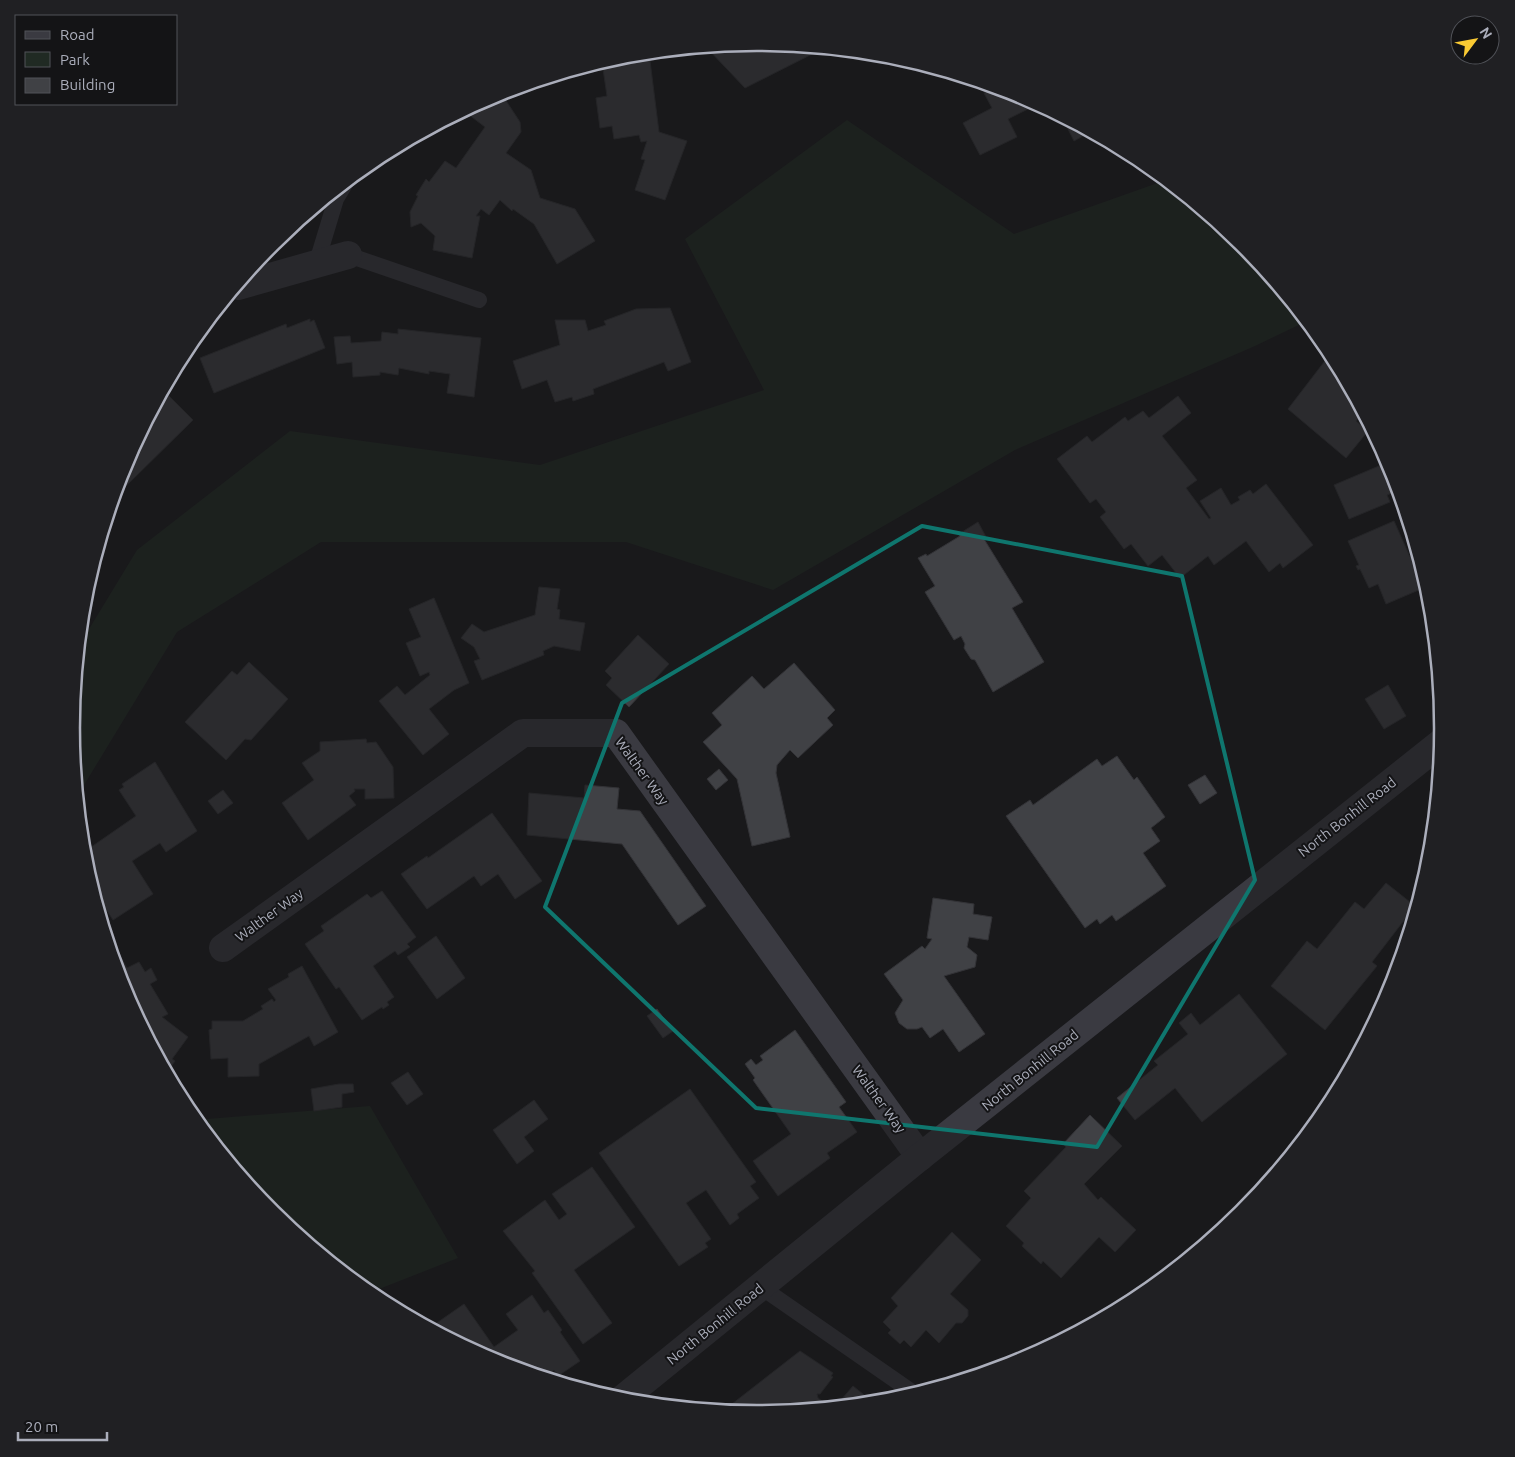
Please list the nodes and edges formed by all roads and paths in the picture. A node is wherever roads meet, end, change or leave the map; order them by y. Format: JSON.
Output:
{"nodes":[{"id":1,"x":337,"y":198,"type":"edge"},
{"id":2,"x":348,"y":255,"type":"joint"},
{"id":3,"x":316,"y":265,"type":"junction"},
{"id":4,"x":247,"y":284,"type":"edge"},
{"id":5,"x":479,"y":300,"type":"dead end"},
{"id":6,"x":1434,"y":748,"type":"edge"},
{"id":7,"x":224,"y":948,"type":"dead end"},
{"id":8,"x":920,"y":1157,"type":"junction"},
{"id":9,"x":761,"y":1287,"type":"junction"},
{"id":10,"x":908,"y":1389,"type":"edge"},
{"id":11,"x":629,"y":1394,"type":"edge"}],
"edges":[{"from":1,"to":3,"type":"lane"},
{"from":2,"to":3,"type":"street"},
{"from":2,"to":5,"type":"lane"},
{"from":3,"to":4,"type":"street"},
{"from":6,"to":8,"type":"street","name":"North Bonhill Road"},
{"from":7,"to":8,"type":"street","name":"Walther Way"},
{"from":8,"to":9,"type":"street","name":"North Bonhill Road"},
{"from":9,"to":10,"type":"lane"},
{"from":9,"to":11,"type":"street","name":"North Bonhill Road"}]}
